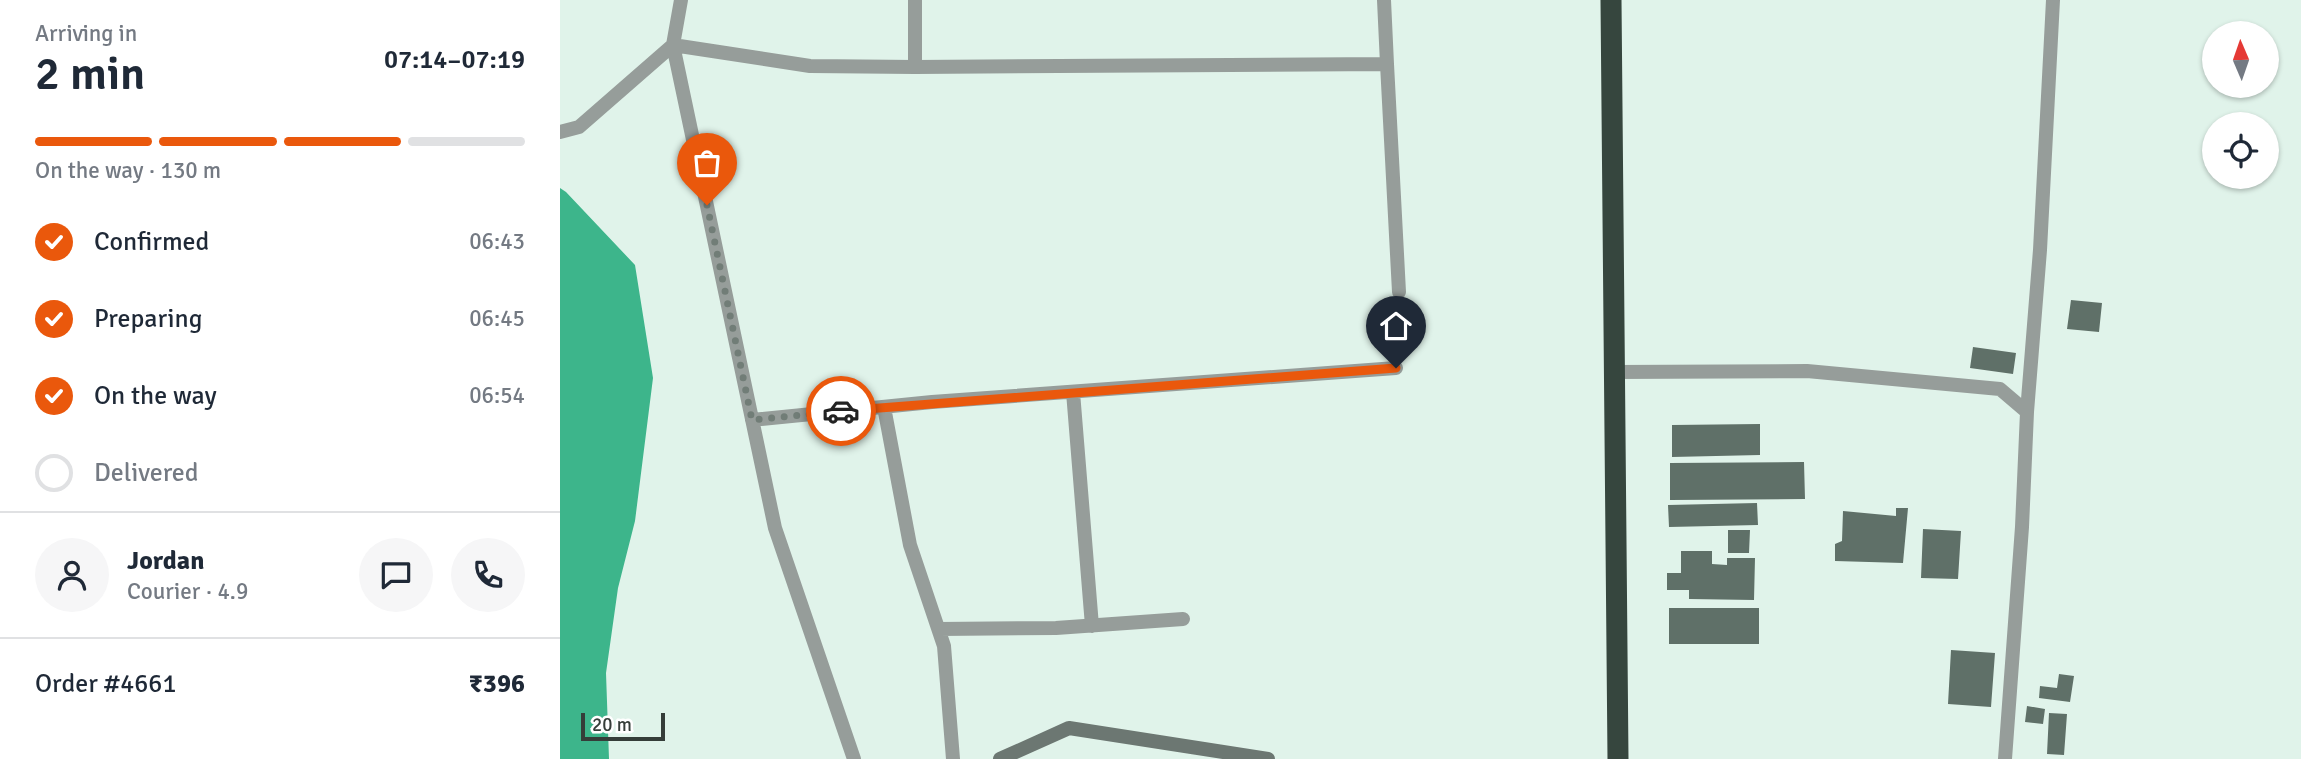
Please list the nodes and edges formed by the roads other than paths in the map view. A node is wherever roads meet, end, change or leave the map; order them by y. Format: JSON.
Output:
{"nodes":[{"id":1,"x":681,"y":0,"type":"edge"},
{"id":2,"x":915,"y":0,"type":"edge"},
{"id":3,"x":1384,"y":0,"type":"edge"},
{"id":4,"x":1611,"y":0,"type":"edge"},
{"id":5,"x":2053,"y":0,"type":"edge"},
{"id":6,"x":673,"y":45,"type":"junction"},
{"id":7,"x":1387,"y":64,"type":"junction"},
{"id":8,"x":915,"y":67,"type":"junction"},
{"id":9,"x":560,"y":132,"type":"edge"},
{"id":10,"x":1399,"y":292,"type":"dead end"},
{"id":11,"x":1396,"y":368,"type":"dead end"},
{"id":12,"x":1615,"y":372,"type":"junction"},
{"id":13,"x":1073,"y":392,"type":"junction"},
{"id":14,"x":884,"y":407,"type":"junction"},
{"id":15,"x":2027,"y":412,"type":"junction"},
{"id":16,"x":752,"y":420,"type":"junction"},
{"id":17,"x":1182,"y":619,"type":"dead end"},
{"id":18,"x":1092,"y":626,"type":"junction"},
{"id":19,"x":939,"y":629,"type":"junction"},
{"id":20,"x":854,"y":759,"type":"edge"},
{"id":21,"x":953,"y":759,"type":"edge"},
{"id":22,"x":1000,"y":759,"type":"edge"},
{"id":23,"x":1268,"y":759,"type":"edge"},
{"id":24,"x":1618,"y":759,"type":"edge"},
{"id":25,"x":2005,"y":759,"type":"edge"}],
"edges":[{"from":1,"to":6,"type":"street"},
{"from":2,"to":8,"type":"street"},
{"from":3,"to":7,"type":"street"},
{"from":4,"to":12,"type":"highway"},
{"from":5,"to":15,"type":"street"},
{"from":6,"to":8,"type":"street"},
{"from":6,"to":9,"type":"street"},
{"from":6,"to":16,"type":"street"},
{"from":7,"to":8,"type":"street"},
{"from":7,"to":10,"type":"street"},
{"from":11,"to":13,"type":"street"},
{"from":12,"to":15,"type":"street"},
{"from":12,"to":24,"type":"highway"},
{"from":13,"to":14,"type":"street"},
{"from":13,"to":18,"type":"street"},
{"from":14,"to":16,"type":"street"},
{"from":14,"to":19,"type":"street"},
{"from":15,"to":25,"type":"street"},
{"from":16,"to":20,"type":"street"},
{"from":17,"to":18,"type":"street"},
{"from":18,"to":19,"type":"street"},
{"from":19,"to":21,"type":"street"},
{"from":22,"to":23,"type":"street"}]}
